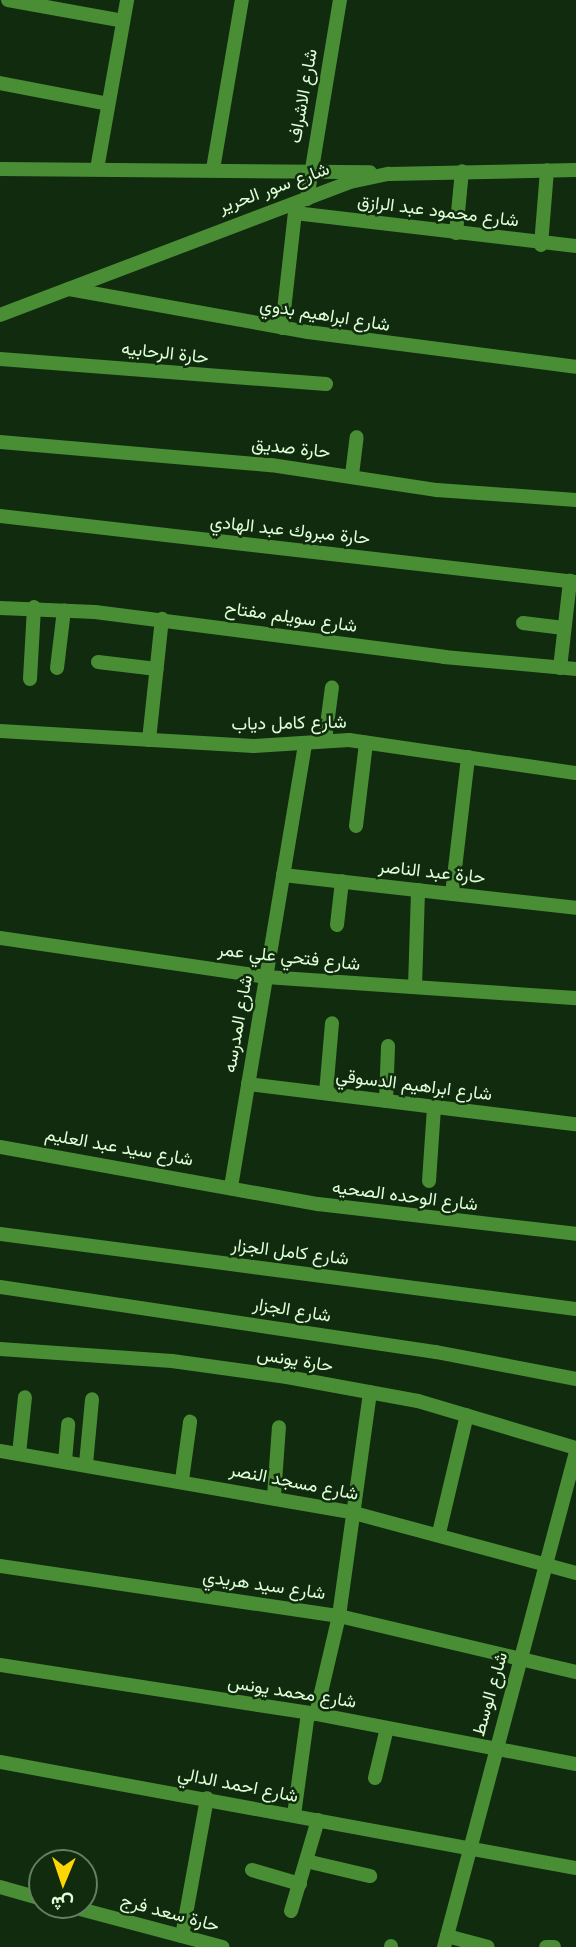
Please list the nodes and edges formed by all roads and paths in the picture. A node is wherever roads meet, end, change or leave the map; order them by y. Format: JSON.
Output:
{"nodes":[{"id":1,"x":8,"y":0,"type":"edge"},
{"id":2,"x":127,"y":0,"type":"edge"},
{"id":3,"x":242,"y":0,"type":"edge"},
{"id":4,"x":340,"y":0,"type":"edge"},
{"id":5,"x":123,"y":21,"type":"junction"},
{"id":6,"x":0,"y":83,"type":"edge"},
{"id":7,"x":108,"y":104,"type":"junction"},
{"id":8,"x":0,"y":169,"type":"edge"},
{"id":9,"x":97,"y":169,"type":"junction"},
{"id":10,"x":213,"y":169,"type":"junction"},
{"id":11,"x":311,"y":169,"type":"junction"},
{"id":12,"x":547,"y":170,"type":"junction"},
{"id":13,"x":576,"y":170,"type":"edge"},
{"id":14,"x":462,"y":171,"type":"junction"},
{"id":15,"x":389,"y":174,"type":"junction"},
{"id":16,"x":300,"y":205,"type":"junction"},
{"id":17,"x":456,"y":233,"type":"junction"},
{"id":18,"x":541,"y":244,"type":"junction"},
{"id":19,"x":576,"y":246,"type":"edge"},
{"id":20,"x":69,"y":289,"type":"junction"},
{"id":21,"x":0,"y":315,"type":"edge"},
{"id":22,"x":282,"y":328,"type":"junction"},
{"id":23,"x":0,"y":359,"type":"edge"},
{"id":24,"x":576,"y":367,"type":"edge"},
{"id":25,"x":326,"y":384,"type":"dead end"},
{"id":26,"x":357,"y":437,"type":"dead end"},
{"id":27,"x":0,"y":442,"type":"edge"},
{"id":28,"x":352,"y":475,"type":"junction"},
{"id":29,"x":576,"y":500,"type":"edge"},
{"id":30,"x":0,"y":516,"type":"edge"},
{"id":31,"x":573,"y":582,"type":"edge"},
{"id":32,"x":34,"y":607,"type":"junction"},
{"id":33,"x":0,"y":608,"type":"edge"},
{"id":34,"x":64,"y":610,"type":"junction"},
{"id":35,"x":162,"y":620,"type":"junction"},
{"id":36,"x":523,"y":623,"type":"dead end"},
{"id":37,"x":564,"y":628,"type":"junction"},
{"id":38,"x":98,"y":662,"type":"dead end"},
{"id":39,"x":57,"y":668,"type":"dead end"},
{"id":40,"x":560,"y":668,"type":"junction"},
{"id":41,"x":157,"y":669,"type":"junction"},
{"id":42,"x":576,"y":669,"type":"edge"},
{"id":43,"x":30,"y":680,"type":"dead end"},
{"id":44,"x":332,"y":687,"type":"dead end"},
{"id":45,"x":0,"y":731,"type":"edge"},
{"id":46,"x":149,"y":740,"type":"junction"},
{"id":47,"x":325,"y":740,"type":"junction"},
{"id":48,"x":366,"y":743,"type":"junction"},
{"id":49,"x":305,"y":744,"type":"junction"},
{"id":50,"x":468,"y":757,"type":"junction"},
{"id":51,"x":576,"y":773,"type":"edge"},
{"id":52,"x":356,"y":826,"type":"dead end"},
{"id":53,"x":283,"y":875,"type":"junction"},
{"id":54,"x":342,"y":881,"type":"junction"},
{"id":55,"x":418,"y":890,"type":"junction"},
{"id":56,"x":453,"y":894,"type":"junction"},
{"id":57,"x":576,"y":908,"type":"edge"},
{"id":58,"x":337,"y":925,"type":"dead end"},
{"id":59,"x":0,"y":938,"type":"edge"},
{"id":60,"x":266,"y":977,"type":"junction"},
{"id":61,"x":415,"y":987,"type":"junction"},
{"id":62,"x":576,"y":998,"type":"edge"},
{"id":63,"x":332,"y":1023,"type":"dead end"},
{"id":64,"x":388,"y":1046,"type":"dead end"},
{"id":65,"x":248,"y":1084,"type":"junction"},
{"id":66,"x":326,"y":1093,"type":"junction"},
{"id":67,"x":386,"y":1101,"type":"junction"},
{"id":68,"x":434,"y":1107,"type":"junction"},
{"id":69,"x":576,"y":1125,"type":"edge"},
{"id":70,"x":0,"y":1147,"type":"edge"},
{"id":71,"x":429,"y":1181,"type":"dead end"},
{"id":72,"x":231,"y":1187,"type":"junction"},
{"id":73,"x":0,"y":1234,"type":"edge"},
{"id":74,"x":576,"y":1234,"type":"edge"},
{"id":75,"x":0,"y":1287,"type":"edge"},
{"id":76,"x":576,"y":1309,"type":"edge"},
{"id":77,"x":0,"y":1349,"type":"edge"},
{"id":78,"x":576,"y":1379,"type":"edge"},
{"id":79,"x":370,"y":1392,"type":"junction"},
{"id":80,"x":25,"y":1397,"type":"dead end"},
{"id":81,"x":92,"y":1399,"type":"dead end"},
{"id":82,"x":467,"y":1415,"type":"junction"},
{"id":83,"x":190,"y":1422,"type":"dead end"},
{"id":84,"x":68,"y":1424,"type":"dead end"},
{"id":85,"x":279,"y":1427,"type":"dead end"},
{"id":86,"x":576,"y":1450,"type":"edge"},
{"id":87,"x":0,"y":1451,"type":"edge"},
{"id":88,"x":19,"y":1454,"type":"junction"},
{"id":89,"x":65,"y":1461,"type":"junction"},
{"id":90,"x":86,"y":1464,"type":"junction"},
{"id":91,"x":183,"y":1480,"type":"junction"},
{"id":92,"x":274,"y":1496,"type":"junction"},
{"id":93,"x":354,"y":1513,"type":"junction"},
{"id":94,"x":439,"y":1533,"type":"junction"},
{"id":95,"x":547,"y":1562,"type":"junction"},
{"id":96,"x":0,"y":1566,"type":"edge"},
{"id":97,"x":576,"y":1573,"type":"edge"},
{"id":98,"x":339,"y":1616,"type":"junction"},
{"id":99,"x":520,"y":1657,"type":"junction"},
{"id":100,"x":0,"y":1665,"type":"edge"},
{"id":101,"x":576,"y":1672,"type":"edge"},
{"id":102,"x":312,"y":1714,"type":"junction"},
{"id":103,"x":387,"y":1728,"type":"junction"},
{"id":104,"x":495,"y":1747,"type":"junction"},
{"id":105,"x":0,"y":1762,"type":"edge"},
{"id":106,"x":576,"y":1764,"type":"edge"},
{"id":107,"x":375,"y":1778,"type":"dead end"},
{"id":108,"x":207,"y":1798,"type":"junction"},
{"id":109,"x":294,"y":1815,"type":"junction"},
{"id":110,"x":318,"y":1820,"type":"junction"},
{"id":111,"x":468,"y":1849,"type":"junction"},
{"id":112,"x":306,"y":1861,"type":"junction"},
{"id":113,"x":576,"y":1868,"type":"edge"},
{"id":114,"x":252,"y":1870,"type":"dead end"},
{"id":115,"x":370,"y":1876,"type":"dead end"},
{"id":116,"x":300,"y":1884,"type":"junction"},
{"id":117,"x":0,"y":1887,"type":"edge"},
{"id":118,"x":28,"y":1895,"type":"edge"},
{"id":119,"x":291,"y":1911,"type":"dead end"},
{"id":120,"x":98,"y":1914,"type":"edge"},
{"id":121,"x":182,"y":1936,"type":"junction"},
{"id":122,"x":445,"y":1941,"type":"edge"},
{"id":123,"x":223,"y":1947,"type":"edge"},
{"id":124,"x":488,"y":1947,"type":"edge"},
{"id":125,"x":546,"y":1947,"type":"edge"},
{"id":126,"x":554,"y":1947,"type":"edge"}],
"edges":[{"from":1,"to":5,"type":"street"},
{"from":2,"to":5,"type":"street"},
{"from":3,"to":10,"type":"street"},
{"from":4,"to":11,"type":"street","name":"شارع الاشراف"},
{"from":5,"to":7,"type":"street"},
{"from":6,"to":7,"type":"street"},
{"from":7,"to":9,"type":"street"},
{"from":8,"to":9,"type":"street"},
{"from":9,"to":10,"type":"street"},
{"from":10,"to":11,"type":"street"},
{"from":11,"to":15,"type":"street"},
{"from":11,"to":16,"type":"street","name":"شارع الاشراف"},
{"from":12,"to":13,"type":"street","name":"شارع سور الحرير"},
{"from":12,"to":14,"type":"street","name":"شارع سور الحرير"},
{"from":12,"to":18,"type":"street"},
{"from":14,"to":15,"type":"street","name":"شارع سور الحرير"},
{"from":14,"to":17,"type":"street"},
{"from":15,"to":16,"type":"street","name":"شارع سور الحرير"},
{"from":16,"to":17,"type":"street","name":"شارع محمود عبد الرازق"},
{"from":16,"to":20,"type":"street","name":"شارع سور الحرير"},
{"from":16,"to":22,"type":"street","name":"شارع الاشراف"},
{"from":17,"to":18,"type":"street","name":"شارع محمود عبد الرازق"},
{"from":18,"to":19,"type":"street","name":"شارع محمود عبد الرازق"},
{"from":20,"to":21,"type":"street","name":"شارع سور الحرير"},
{"from":20,"to":22,"type":"street","name":"شارع ابراهيم بدوي"},
{"from":22,"to":24,"type":"street","name":"شارع ابراهيم بدوي"},
{"from":23,"to":25,"type":"street","name":"حارة الرحابيه"},
{"from":26,"to":28,"type":"street"},
{"from":27,"to":28,"type":"street","name":"حارة صديق"},
{"from":28,"to":29,"type":"street","name":"حارة صديق"},
{"from":30,"to":31,"type":"street","name":"حارة مبروك عبد الهادي"},
{"from":31,"to":37,"type":"street"},
{"from":32,"to":33,"type":"street","name":"شارع سويلم مفتاح"},
{"from":32,"to":34,"type":"street","name":"شارع سويلم مفتاح"},
{"from":32,"to":43,"type":"street"},
{"from":34,"to":35,"type":"street","name":"شارع سويلم مفتاح"},
{"from":34,"to":39,"type":"street"},
{"from":35,"to":40,"type":"street","name":"شارع سويلم مفتاح"},
{"from":35,"to":41,"type":"street"},
{"from":36,"to":37,"type":"street"},
{"from":37,"to":40,"type":"street"},
{"from":38,"to":41,"type":"street"},
{"from":40,"to":42,"type":"street","name":"شارع سويلم مفتاح"},
{"from":41,"to":46,"type":"street"},
{"from":44,"to":47,"type":"street"},
{"from":45,"to":46,"type":"street","name":"شارع كامل دياب"},
{"from":46,"to":49,"type":"street","name":"شارع كامل دياب"},
{"from":47,"to":48,"type":"street","name":"شارع كامل دياب"},
{"from":47,"to":49,"type":"street","name":"شارع كامل دياب"},
{"from":48,"to":50,"type":"street","name":"شارع كامل دياب"},
{"from":48,"to":52,"type":"street"},
{"from":49,"to":53,"type":"street","name":"شارع المدرسه"},
{"from":50,"to":51,"type":"street","name":"شارع كامل دياب"},
{"from":50,"to":56,"type":"street"},
{"from":53,"to":54,"type":"street","name":"حارة عبد الناصر"},
{"from":53,"to":60,"type":"street","name":"شارع المدرسه"},
{"from":54,"to":55,"type":"street","name":"حارة عبد الناصر"},
{"from":54,"to":58,"type":"street"},
{"from":55,"to":56,"type":"street","name":"حارة عبد الناصر"},
{"from":55,"to":61,"type":"street"},
{"from":56,"to":57,"type":"street","name":"حارة عبد الناصر"},
{"from":59,"to":60,"type":"street","name":"شارع فتحي علي عمر"},
{"from":60,"to":61,"type":"street","name":"شارع فتحي علي عمر"},
{"from":60,"to":65,"type":"street","name":"شارع المدرسه"},
{"from":61,"to":62,"type":"street","name":"شارع فتحي علي عمر"},
{"from":63,"to":66,"type":"street"},
{"from":64,"to":67,"type":"street"},
{"from":65,"to":66,"type":"street","name":"شارع ابراهيم الدسوقي"},
{"from":65,"to":72,"type":"street","name":"شارع المدرسه"},
{"from":66,"to":67,"type":"street","name":"شارع ابراهيم الدسوقي"},
{"from":67,"to":68,"type":"street","name":"شارع ابراهيم الدسوقي"},
{"from":68,"to":69,"type":"street","name":"شارع ابراهيم الدسوقي"},
{"from":68,"to":71,"type":"street"},
{"from":70,"to":72,"type":"street","name":"شارع سيد عبد العليم"},
{"from":72,"to":74,"type":"street","name":"شارع الوحده الصحيه"},
{"from":73,"to":76,"type":"street","name":"شارع كامل الجزار"},
{"from":75,"to":78,"type":"street","name":"شارع الجزار"},
{"from":77,"to":79,"type":"street","name":"حارة يونس"},
{"from":79,"to":82,"type":"street","name":"حارة يونس"},
{"from":79,"to":93,"type":"street"},
{"from":80,"to":88,"type":"street"},
{"from":81,"to":90,"type":"street"},
{"from":82,"to":86,"type":"street","name":"حارة يونس"},
{"from":82,"to":94,"type":"street"},
{"from":83,"to":91,"type":"street"},
{"from":84,"to":89,"type":"street"},
{"from":85,"to":92,"type":"street"},
{"from":86,"to":95,"type":"street","name":"شارع الوسط"},
{"from":87,"to":88,"type":"street","name":"شارع مسجد النصر"},
{"from":88,"to":89,"type":"street","name":"شارع مسجد النصر"},
{"from":89,"to":90,"type":"street","name":"شارع مسجد النصر"},
{"from":90,"to":91,"type":"street","name":"شارع مسجد النصر"},
{"from":91,"to":92,"type":"street","name":"شارع مسجد النصر"},
{"from":92,"to":93,"type":"street","name":"شارع مسجد النصر"},
{"from":93,"to":94,"type":"street","name":"شارع مسجد النصر"},
{"from":93,"to":98,"type":"street"},
{"from":94,"to":95,"type":"street","name":"شارع مسجد النصر"},
{"from":95,"to":97,"type":"street","name":"شارع مسجد النصر"},
{"from":95,"to":99,"type":"street","name":"شارع الوسط"},
{"from":96,"to":98,"type":"street","name":"شارع سيد هريدي"},
{"from":98,"to":99,"type":"street","name":"شارع سيد هريدي"},
{"from":98,"to":102,"type":"street"},
{"from":99,"to":101,"type":"street","name":"شارع سيد هريدي"},
{"from":99,"to":104,"type":"street","name":"شارع الوسط"},
{"from":100,"to":102,"type":"street","name":"شارع محمد يونس"},
{"from":102,"to":103,"type":"street","name":"شارع محمد يونس"},
{"from":102,"to":109,"type":"street"},
{"from":103,"to":104,"type":"street","name":"شارع محمد يونس"},
{"from":103,"to":107,"type":"street"},
{"from":104,"to":106,"type":"street","name":"شارع محمد يونس"},
{"from":104,"to":111,"type":"street","name":"شارع الوسط"},
{"from":105,"to":108,"type":"street","name":"شارع احمد الدالي"},
{"from":108,"to":109,"type":"street","name":"شارع احمد الدالي"},
{"from":108,"to":121,"type":"street"},
{"from":109,"to":110,"type":"street","name":"شارع احمد الدالي"},
{"from":110,"to":111,"type":"street","name":"شارع احمد الدالي"},
{"from":110,"to":112,"type":"street"},
{"from":111,"to":113,"type":"street","name":"شارع احمد الدالي"},
{"from":111,"to":122,"type":"street","name":"شارع الوسط"},
{"from":112,"to":115,"type":"street"},
{"from":112,"to":116,"type":"street"},
{"from":114,"to":116,"type":"street"},
{"from":116,"to":119,"type":"street"},
{"from":117,"to":118,"type":"street"},
{"from":120,"to":121,"type":"street","name":"حارة سعد فرج"},
{"from":121,"to":123,"type":"street","name":"حارة سعد فرج"},
{"from":122,"to":124,"type":"street"},
{"from":125,"to":126,"type":"street"}]}
